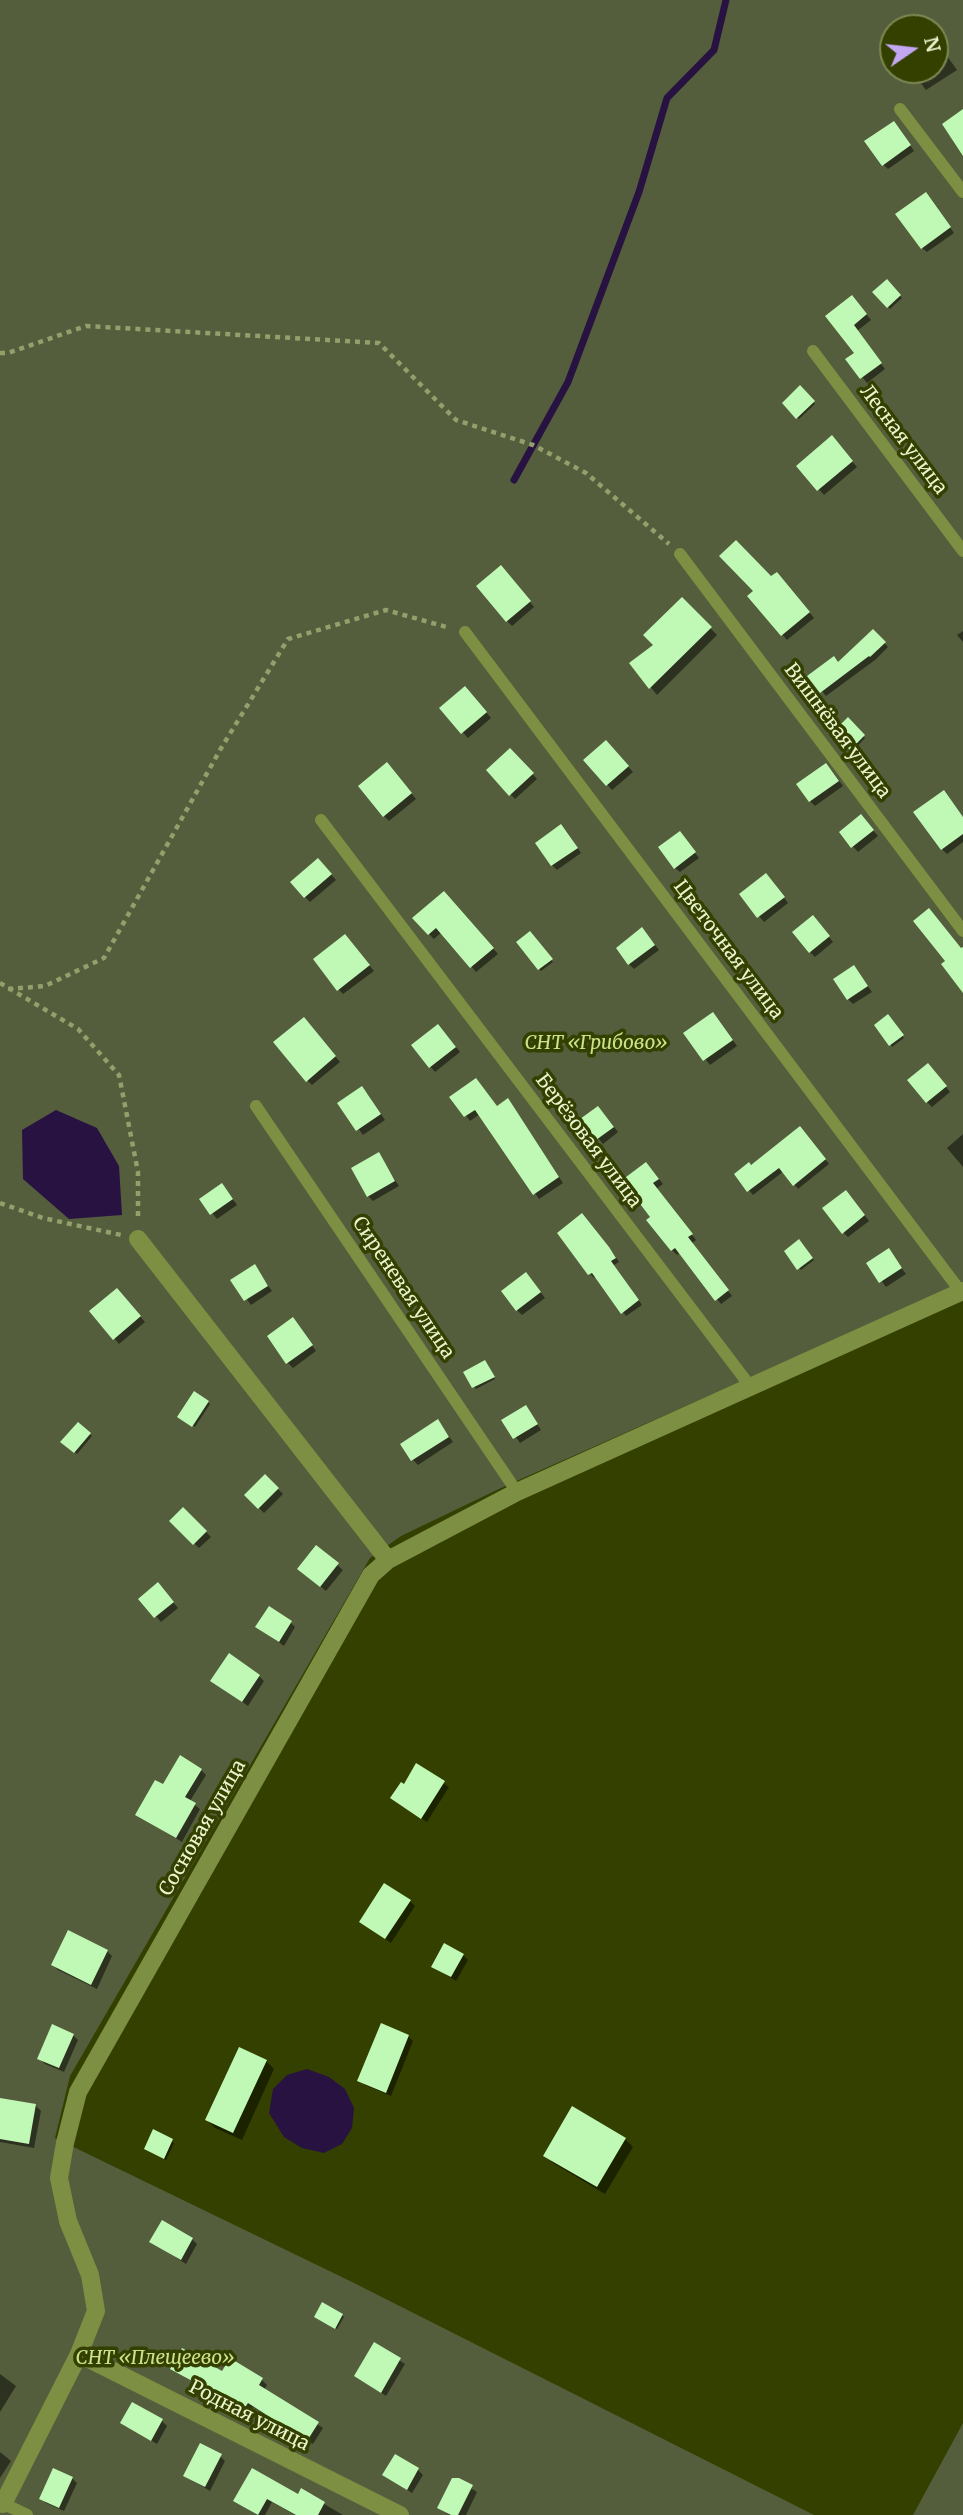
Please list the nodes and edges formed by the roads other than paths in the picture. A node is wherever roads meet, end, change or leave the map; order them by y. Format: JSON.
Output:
{"nodes":[{"id":1,"x":900,"y":109,"type":"dead end"},
{"id":2,"x":963,"y":192,"type":"edge"},
{"id":3,"x":813,"y":351,"type":"dead end"},
{"id":4,"x":963,"y":551,"type":"edge"},
{"id":5,"x":680,"y":554,"type":"road end"},
{"id":6,"x":465,"y":632,"type":"road end"},
{"id":7,"x":321,"y":820,"type":"dead end"},
{"id":8,"x":963,"y":931,"type":"edge"},
{"id":9,"x":256,"y":1106,"type":"dead end"},
{"id":10,"x":138,"y":1239,"type":"road end"},
{"id":11,"x":962,"y":1291,"type":"edge"},
{"id":12,"x":750,"y":1386,"type":"junction"},
{"id":13,"x":517,"y":1492,"type":"junction"},
{"id":14,"x":388,"y":1560,"type":"junction"},
{"id":15,"x":79,"y":2354,"type":"junction"},
{"id":16,"x":1,"y":2506,"type":"edge"},
{"id":17,"x":27,"y":2515,"type":"edge"},
{"id":18,"x":400,"y":2515,"type":"edge"}],
"edges":[{"from":1,"to":2,"type":"lane"},
{"from":3,"to":4,"type":"lane","name":"Лесная улица"},
{"from":5,"to":8,"type":"lane","name":"Вишнёвая улица"},
{"from":6,"to":11,"type":"lane","name":"Цветочная улица"},
{"from":7,"to":12,"type":"lane","name":"Берёзовая улица"},
{"from":9,"to":13,"type":"lane","name":"Сиреневая улица"},
{"from":10,"to":14,"type":"street"},
{"from":11,"to":12,"type":"street"},
{"from":12,"to":13,"type":"street"},
{"from":13,"to":14,"type":"street"},
{"from":14,"to":15,"type":"street","name":"Сосновая улица"},
{"from":15,"to":16,"type":"street","name":"Сосновая улица"},
{"from":15,"to":18,"type":"street","name":"Родная улица"},
{"from":16,"to":17,"type":"lane"}]}
